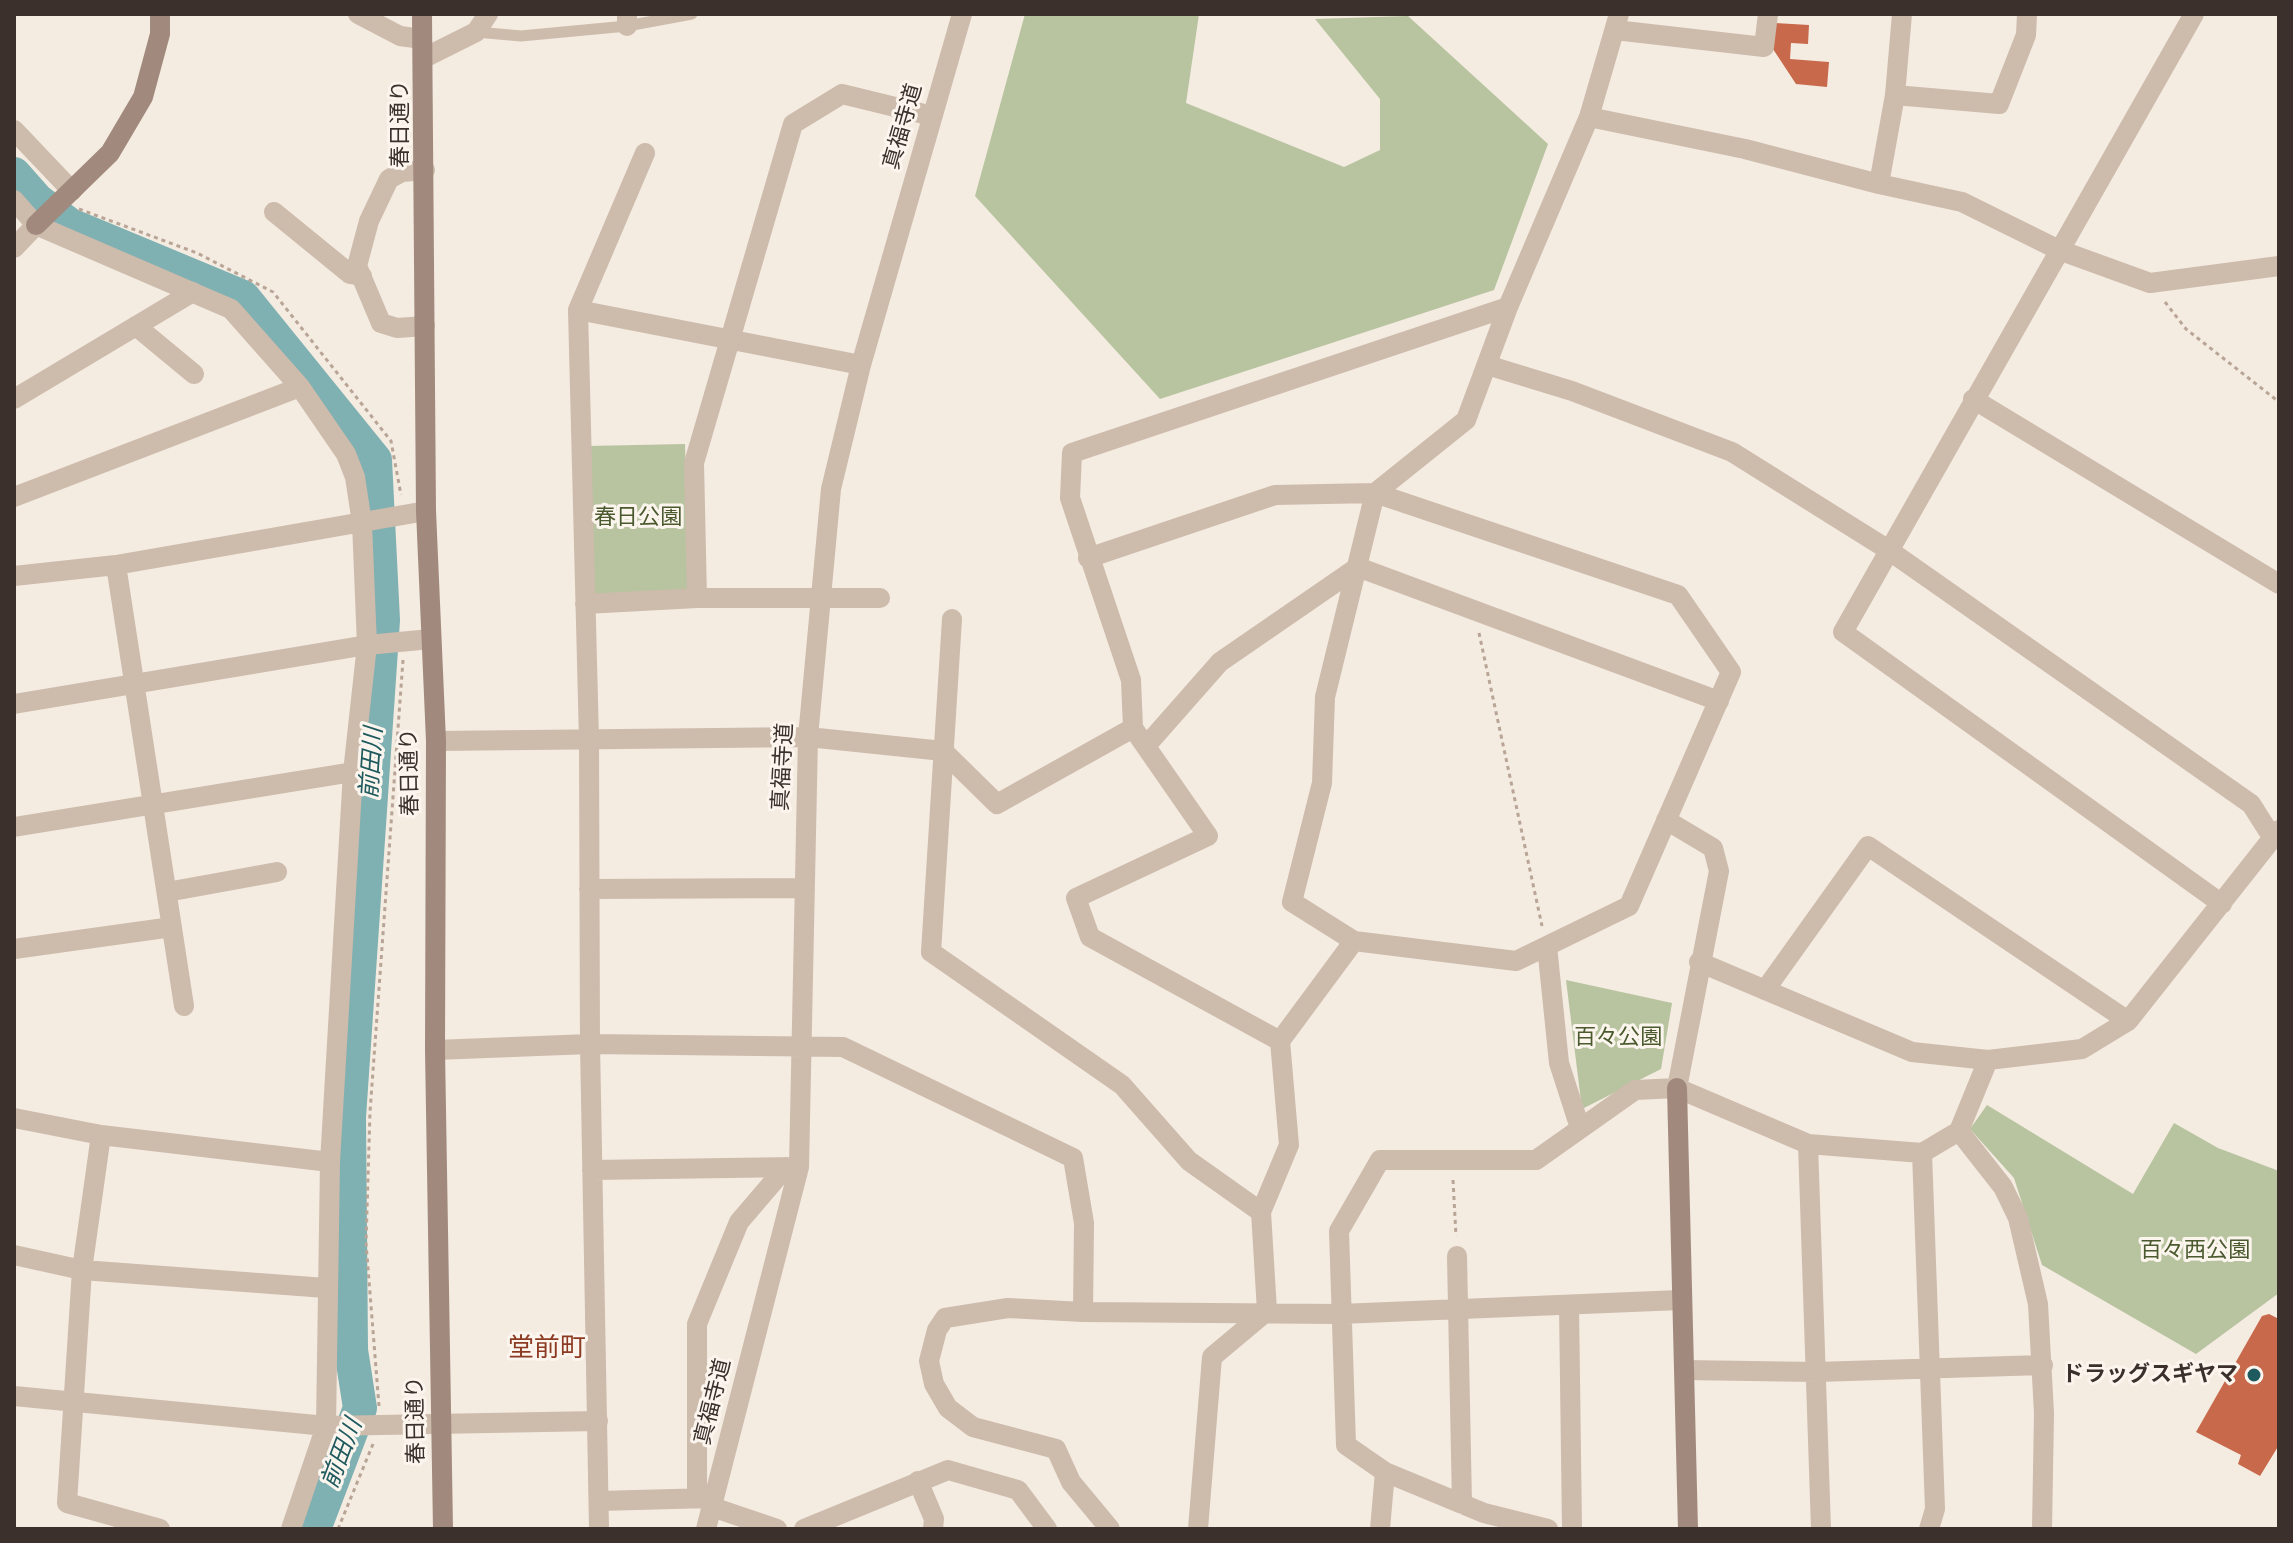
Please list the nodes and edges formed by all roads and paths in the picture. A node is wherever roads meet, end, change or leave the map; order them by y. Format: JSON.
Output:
{"nodes":[{"id":1,"x":160,"y":14,"type":"edge"},
{"id":2,"x":358,"y":14,"type":"edge"},
{"id":3,"x":422,"y":14,"type":"edge"},
{"id":4,"x":488,"y":14,"type":"edge"},
{"id":5,"x":692,"y":14,"type":"edge"},
{"id":6,"x":962,"y":14,"type":"edge"},
{"id":7,"x":1768,"y":14,"type":"edge"},
{"id":8,"x":1902,"y":14,"type":"edge"},
{"id":9,"x":2027,"y":14,"type":"edge"},
{"id":10,"x":2194,"y":14,"type":"edge"},
{"id":11,"x":627,"y":20,"type":"edge"},
{"id":12,"x":1617,"y":22,"type":"edge"},
{"id":13,"x":476,"y":32,"type":"junction"},
{"id":14,"x":423,"y":48,"type":"junction"},
{"id":15,"x":1895,"y":95,"type":"junction"},
{"id":16,"x":932,"y":116,"type":"junction"},
{"id":17,"x":1589,"y":117,"type":"junction"},
{"id":18,"x":14,"y":130,"type":"edge"},
{"id":19,"x":645,"y":153,"type":"dead end"},
{"id":20,"x":425,"y":170,"type":"junction"},
{"id":21,"x":1879,"y":184,"type":"junction"},
{"id":22,"x":66,"y":196,"type":"junction"},
{"id":23,"x":14,"y":200,"type":"edge"},
{"id":24,"x":274,"y":212,"type":"dead end"},
{"id":25,"x":36,"y":225,"type":"junction"},
{"id":26,"x":14,"y":248,"type":"edge"},
{"id":27,"x":2059,"y":250,"type":"junction"},
{"id":28,"x":2279,"y":266,"type":"edge"},
{"id":29,"x":362,"y":276,"type":"junction"},
{"id":30,"x":2150,"y":283,"type":"junction"},
{"id":31,"x":193,"y":292,"type":"junction"},
{"id":32,"x":1508,"y":307,"type":"junction"},
{"id":33,"x":578,"y":310,"type":"junction"},
{"id":34,"x":136,"y":326,"type":"junction"},
{"id":35,"x":425,"y":326,"type":"junction"},
{"id":36,"x":731,"y":340,"type":"junction"},
{"id":37,"x":861,"y":365,"type":"junction"},
{"id":38,"x":1487,"y":365,"type":"junction"},
{"id":39,"x":194,"y":374,"type":"dead end"},
{"id":40,"x":300,"y":387,"type":"junction"},
{"id":41,"x":14,"y":399,"type":"edge"},
{"id":42,"x":1973,"y":399,"type":"junction"},
{"id":43,"x":2279,"y":402,"type":"edge"},
{"id":44,"x":1375,"y":493,"type":"junction"},
{"id":45,"x":14,"y":497,"type":"edge"},
{"id":46,"x":426,"y":511,"type":"junction"},
{"id":47,"x":362,"y":523,"type":"junction"},
{"id":48,"x":1887,"y":549,"type":"junction"},
{"id":49,"x":1088,"y":558,"type":"junction"},
{"id":50,"x":116,"y":565,"type":"junction"},
{"id":51,"x":1358,"y":567,"type":"junction"},
{"id":52,"x":14,"y":576,"type":"edge"},
{"id":53,"x":2279,"y":584,"type":"edge"},
{"id":54,"x":823,"y":595,"type":"junction"},
{"id":55,"x":697,"y":598,"type":"junction"},
{"id":56,"x":880,"y":598,"type":"dead end"},
{"id":57,"x":585,"y":604,"type":"junction"},
{"id":58,"x":1474,"y":609,"type":"junction"},
{"id":59,"x":952,"y":619,"type":"dead end"},
{"id":60,"x":431,"y":639,"type":"junction"},
{"id":61,"x":404,"y":640,"type":"junction"},
{"id":62,"x":367,"y":645,"type":"junction"},
{"id":63,"x":135,"y":684,"type":"junction"},
{"id":64,"x":1719,"y":701,"type":"junction"},
{"id":65,"x":14,"y":704,"type":"edge"},
{"id":66,"x":1133,"y":728,"type":"junction"},
{"id":67,"x":808,"y":737,"type":"junction"},
{"id":68,"x":589,"y":740,"type":"junction"},
{"id":69,"x":436,"y":741,"type":"junction"},
{"id":70,"x":1146,"y":746,"type":"junction"},
{"id":71,"x":943,"y":751,"type":"junction"},
{"id":72,"x":353,"y":772,"type":"junction"},
{"id":73,"x":155,"y":805,"type":"junction"},
{"id":74,"x":1666,"y":820,"type":"junction"},
{"id":75,"x":14,"y":827,"type":"edge"},
{"id":76,"x":2276,"y":834,"type":"edge"},
{"id":77,"x":277,"y":872,"type":"dead end"},
{"id":78,"x":804,"y":888,"type":"junction"},
{"id":79,"x":589,"y":889,"type":"junction"},
{"id":80,"x":167,"y":892,"type":"junction"},
{"id":81,"x":2222,"y":904,"type":"junction"},
{"id":82,"x":172,"y":927,"type":"junction"},
{"id":83,"x":1354,"y":941,"type":"junction"},
{"id":84,"x":1547,"y":946,"type":"junction"},
{"id":85,"x":14,"y":949,"type":"edge"},
{"id":86,"x":1699,"y":962,"type":"junction"},
{"id":87,"x":1765,"y":990,"type":"junction"},
{"id":88,"x":184,"y":1006,"type":"dead end"},
{"id":89,"x":2128,"y":1021,"type":"junction"},
{"id":90,"x":1280,"y":1041,"type":"junction"},
{"id":91,"x":590,"y":1044,"type":"junction"},
{"id":92,"x":799,"y":1045,"type":"junction"},
{"id":93,"x":435,"y":1050,"type":"junction"},
{"id":94,"x":1988,"y":1060,"type":"junction"},
{"id":95,"x":1677,"y":1088,"type":"junction"},
{"id":96,"x":14,"y":1118,"type":"edge"},
{"id":97,"x":1580,"y":1128,"type":"junction"},
{"id":98,"x":1959,"y":1131,"type":"junction"},
{"id":99,"x":101,"y":1135,"type":"junction"},
{"id":100,"x":1808,"y":1144,"type":"junction"},
{"id":101,"x":1922,"y":1153,"type":"junction"},
{"id":102,"x":1452,"y":1160,"type":"junction"},
{"id":103,"x":330,"y":1162,"type":"junction"},
{"id":104,"x":792,"y":1167,"type":"junction"},
{"id":105,"x":592,"y":1170,"type":"junction"},
{"id":106,"x":1261,"y":1212,"type":"junction"},
{"id":107,"x":14,"y":1255,"type":"edge"},
{"id":108,"x":1457,"y":1256,"type":"joint"},
{"id":109,"x":82,"y":1270,"type":"junction"},
{"id":110,"x":326,"y":1288,"type":"junction"},
{"id":111,"x":1680,"y":1300,"type":"junction"},
{"id":112,"x":1569,"y":1305,"type":"junction"},
{"id":113,"x":1459,"y":1309,"type":"junction"},
{"id":114,"x":1267,"y":1311,"type":"junction"},
{"id":115,"x":1083,"y":1312,"type":"junction"},
{"id":116,"x":1340,"y":1314,"type":"junction"},
{"id":117,"x":2043,"y":1365,"type":"junction"},
{"id":118,"x":1930,"y":1368,"type":"junction"},
{"id":119,"x":1684,"y":1370,"type":"junction"},
{"id":120,"x":1816,"y":1372,"type":"junction"},
{"id":121,"x":14,"y":1396,"type":"edge"},
{"id":122,"x":73,"y":1400,"type":"junction"},
{"id":123,"x":598,"y":1421,"type":"junction"},
{"id":124,"x":440,"y":1423,"type":"junction"},
{"id":125,"x":381,"y":1424,"type":"junction"},
{"id":126,"x":326,"y":1426,"type":"junction"},
{"id":127,"x":1385,"y":1472,"type":"junction"},
{"id":128,"x":918,"y":1481,"type":"junction"},
{"id":129,"x":599,"y":1501,"type":"junction"},
{"id":130,"x":708,"y":1501,"type":"junction"},
{"id":131,"x":1462,"y":1504,"type":"junction"},
{"id":132,"x":1484,"y":1521,"type":"edge"},
{"id":133,"x":160,"y":1529,"type":"edge"},
{"id":134,"x":291,"y":1529,"type":"edge"},
{"id":135,"x":338,"y":1529,"type":"edge"},
{"id":136,"x":443,"y":1529,"type":"edge"},
{"id":137,"x":599,"y":1529,"type":"edge"},
{"id":138,"x":706,"y":1529,"type":"edge"},
{"id":139,"x":777,"y":1529,"type":"edge"},
{"id":140,"x":804,"y":1529,"type":"edge"},
{"id":141,"x":933,"y":1529,"type":"edge"},
{"id":142,"x":1047,"y":1529,"type":"edge"},
{"id":143,"x":1110,"y":1529,"type":"edge"},
{"id":144,"x":1198,"y":1529,"type":"edge"},
{"id":145,"x":1380,"y":1529,"type":"edge"},
{"id":146,"x":1548,"y":1529,"type":"edge"},
{"id":147,"x":1572,"y":1529,"type":"edge"},
{"id":148,"x":1688,"y":1529,"type":"edge"},
{"id":149,"x":1821,"y":1529,"type":"edge"},
{"id":150,"x":1929,"y":1529,"type":"edge"},
{"id":151,"x":2042,"y":1529,"type":"edge"}],
"edges":[{"from":1,"to":22,"type":"street"},
{"from":2,"to":14,"type":"street"},
{"from":3,"to":14,"type":"street","name":"春日通り"},
{"from":4,"to":13,"type":"street"},
{"from":5,"to":11,"type":"lane"},
{"from":6,"to":16,"type":"street","name":"真福寺道"},
{"from":7,"to":12,"type":"street"},
{"from":8,"to":15,"type":"street"},
{"from":9,"to":15,"type":"street"},
{"from":10,"to":27,"type":"street"},
{"from":11,"to":13,"type":"lane"},
{"from":12,"to":17,"type":"street"},
{"from":13,"to":14,"type":"street"},
{"from":14,"to":20,"type":"street","name":"春日通り"},
{"from":15,"to":21,"type":"street"},
{"from":16,"to":36,"type":"street"},
{"from":16,"to":37,"type":"street","name":"真福寺道"},
{"from":17,"to":21,"type":"street"},
{"from":17,"to":32,"type":"street"},
{"from":18,"to":22,"type":"street"},
{"from":19,"to":33,"type":"street"},
{"from":20,"to":29,"type":"street"},
{"from":20,"to":35,"type":"street","name":"春日通り"},
{"from":21,"to":27,"type":"street"},
{"from":22,"to":25,"type":"street"},
{"from":23,"to":25,"type":"street"},
{"from":24,"to":29,"type":"street"},
{"from":25,"to":26,"type":"street"},
{"from":25,"to":31,"type":"street"},
{"from":27,"to":30,"type":"street"},
{"from":27,"to":42,"type":"street"},
{"from":28,"to":30,"type":"street"},
{"from":29,"to":35,"type":"street"},
{"from":30,"to":43,"type":"path"},
{"from":31,"to":34,"type":"street"},
{"from":31,"to":40,"type":"street"},
{"from":32,"to":38,"type":"street"},
{"from":32,"to":49,"type":"street"},
{"from":33,"to":36,"type":"street"},
{"from":33,"to":57,"type":"street"},
{"from":34,"to":39,"type":"street"},
{"from":34,"to":41,"type":"street"},
{"from":35,"to":46,"type":"street","name":"春日通り"},
{"from":36,"to":37,"type":"street"},
{"from":36,"to":55,"type":"street"},
{"from":37,"to":54,"type":"street","name":"真福寺道"},
{"from":38,"to":44,"type":"street"},
{"from":38,"to":48,"type":"street"},
{"from":40,"to":45,"type":"street"},
{"from":40,"to":47,"type":"street"},
{"from":42,"to":48,"type":"street"},
{"from":42,"to":53,"type":"street"},
{"from":44,"to":49,"type":"street"},
{"from":44,"to":51,"type":"street"},
{"from":44,"to":64,"type":"street"},
{"from":46,"to":47,"type":"street"},
{"from":46,"to":60,"type":"street","name":"春日通り"},
{"from":47,"to":50,"type":"street"},
{"from":47,"to":62,"type":"street"},
{"from":48,"to":76,"type":"street"},
{"from":48,"to":81,"type":"street"},
{"from":49,"to":66,"type":"street"},
{"from":50,"to":52,"type":"street"},
{"from":50,"to":63,"type":"street"},
{"from":51,"to":58,"type":"street"},
{"from":51,"to":70,"type":"street"},
{"from":51,"to":83,"type":"street"},
{"from":54,"to":55,"type":"street"},
{"from":54,"to":56,"type":"street"},
{"from":54,"to":67,"type":"street","name":"真福寺道"},
{"from":55,"to":57,"type":"street"},
{"from":57,"to":68,"type":"street"},
{"from":58,"to":64,"type":"street"},
{"from":58,"to":84,"type":"path"},
{"from":59,"to":71,"type":"street"},
{"from":60,"to":61,"type":"street"},
{"from":60,"to":69,"type":"street","name":"春日通り"},
{"from":61,"to":62,"type":"street"},
{"from":61,"to":125,"type":"path"},
{"from":62,"to":63,"type":"street"},
{"from":62,"to":72,"type":"street"},
{"from":63,"to":65,"type":"street"},
{"from":63,"to":73,"type":"street"},
{"from":64,"to":74,"type":"street"},
{"from":66,"to":70,"type":"street"},
{"from":66,"to":71,"type":"street"},
{"from":67,"to":68,"type":"street"},
{"from":67,"to":71,"type":"street"},
{"from":67,"to":78,"type":"street","name":"真福寺道"},
{"from":68,"to":69,"type":"street"},
{"from":68,"to":79,"type":"street"},
{"from":69,"to":93,"type":"street","name":"春日通り"},
{"from":70,"to":90,"type":"street"},
{"from":71,"to":106,"type":"street"},
{"from":72,"to":73,"type":"street"},
{"from":72,"to":103,"type":"street"},
{"from":73,"to":75,"type":"street"},
{"from":73,"to":80,"type":"street"},
{"from":74,"to":84,"type":"street"},
{"from":74,"to":86,"type":"street"},
{"from":76,"to":81,"type":"street"},
{"from":77,"to":80,"type":"street"},
{"from":78,"to":79,"type":"street"},
{"from":78,"to":92,"type":"street","name":"真福寺道"},
{"from":79,"to":91,"type":"street"},
{"from":80,"to":82,"type":"street"},
{"from":81,"to":89,"type":"street"},
{"from":82,"to":85,"type":"street"},
{"from":82,"to":88,"type":"street"},
{"from":83,"to":84,"type":"street"},
{"from":83,"to":90,"type":"street"},
{"from":84,"to":97,"type":"street"},
{"from":86,"to":87,"type":"street"},
{"from":86,"to":95,"type":"street"},
{"from":87,"to":89,"type":"street"},
{"from":87,"to":94,"type":"street"},
{"from":89,"to":94,"type":"street"},
{"from":90,"to":106,"type":"street"},
{"from":91,"to":92,"type":"street"},
{"from":91,"to":93,"type":"street"},
{"from":91,"to":105,"type":"street"},
{"from":92,"to":104,"type":"street","name":"真福寺道"},
{"from":92,"to":115,"type":"street"},
{"from":93,"to":124,"type":"street","name":"春日通り"},
{"from":94,"to":98,"type":"street"},
{"from":95,"to":97,"type":"street"},
{"from":95,"to":100,"type":"street"},
{"from":95,"to":111,"type":"street"},
{"from":96,"to":99,"type":"street"},
{"from":97,"to":102,"type":"street"},
{"from":98,"to":101,"type":"street"},
{"from":98,"to":117,"type":"street"},
{"from":99,"to":103,"type":"street"},
{"from":99,"to":109,"type":"street"},
{"from":100,"to":101,"type":"street"},
{"from":100,"to":120,"type":"street"},
{"from":101,"to":118,"type":"street"},
{"from":102,"to":108,"type":"path"},
{"from":102,"to":116,"type":"street"},
{"from":103,"to":110,"type":"street"},
{"from":104,"to":105,"type":"street"},
{"from":104,"to":130,"type":"street","name":"真福寺道"},
{"from":104,"to":130,"type":"street"},
{"from":105,"to":123,"type":"street"},
{"from":106,"to":114,"type":"street"},
{"from":107,"to":109,"type":"street"},
{"from":108,"to":113,"type":"street"},
{"from":109,"to":110,"type":"street"},
{"from":109,"to":122,"type":"street"},
{"from":110,"to":126,"type":"street"},
{"from":111,"to":112,"type":"street"},
{"from":111,"to":119,"type":"street"},
{"from":112,"to":113,"type":"street"},
{"from":112,"to":147,"type":"street"},
{"from":113,"to":116,"type":"street"},
{"from":113,"to":131,"type":"street"},
{"from":114,"to":115,"type":"street"},
{"from":114,"to":116,"type":"street"},
{"from":114,"to":144,"type":"street"},
{"from":115,"to":143,"type":"street"},
{"from":116,"to":127,"type":"street"},
{"from":117,"to":118,"type":"street"},
{"from":117,"to":151,"type":"street"},
{"from":118,"to":120,"type":"street"},
{"from":118,"to":150,"type":"street"},
{"from":119,"to":120,"type":"street"},
{"from":119,"to":148,"type":"street"},
{"from":120,"to":149,"type":"street"},
{"from":121,"to":122,"type":"street"},
{"from":122,"to":126,"type":"street"},
{"from":122,"to":133,"type":"street"},
{"from":123,"to":124,"type":"street"},
{"from":123,"to":129,"type":"street"},
{"from":124,"to":125,"type":"street"},
{"from":124,"to":136,"type":"street","name":"春日通り"},
{"from":125,"to":126,"type":"street"},
{"from":125,"to":135,"type":"path"},
{"from":126,"to":134,"type":"street"},
{"from":127,"to":131,"type":"street"},
{"from":127,"to":145,"type":"street"},
{"from":128,"to":140,"type":"street"},
{"from":128,"to":141,"type":"street"},
{"from":128,"to":142,"type":"street"},
{"from":129,"to":130,"type":"street"},
{"from":129,"to":137,"type":"street"},
{"from":130,"to":138,"type":"street","name":"真福寺道"},
{"from":130,"to":139,"type":"street"},
{"from":131,"to":132,"type":"street"},
{"from":132,"to":146,"type":"street"}]}
